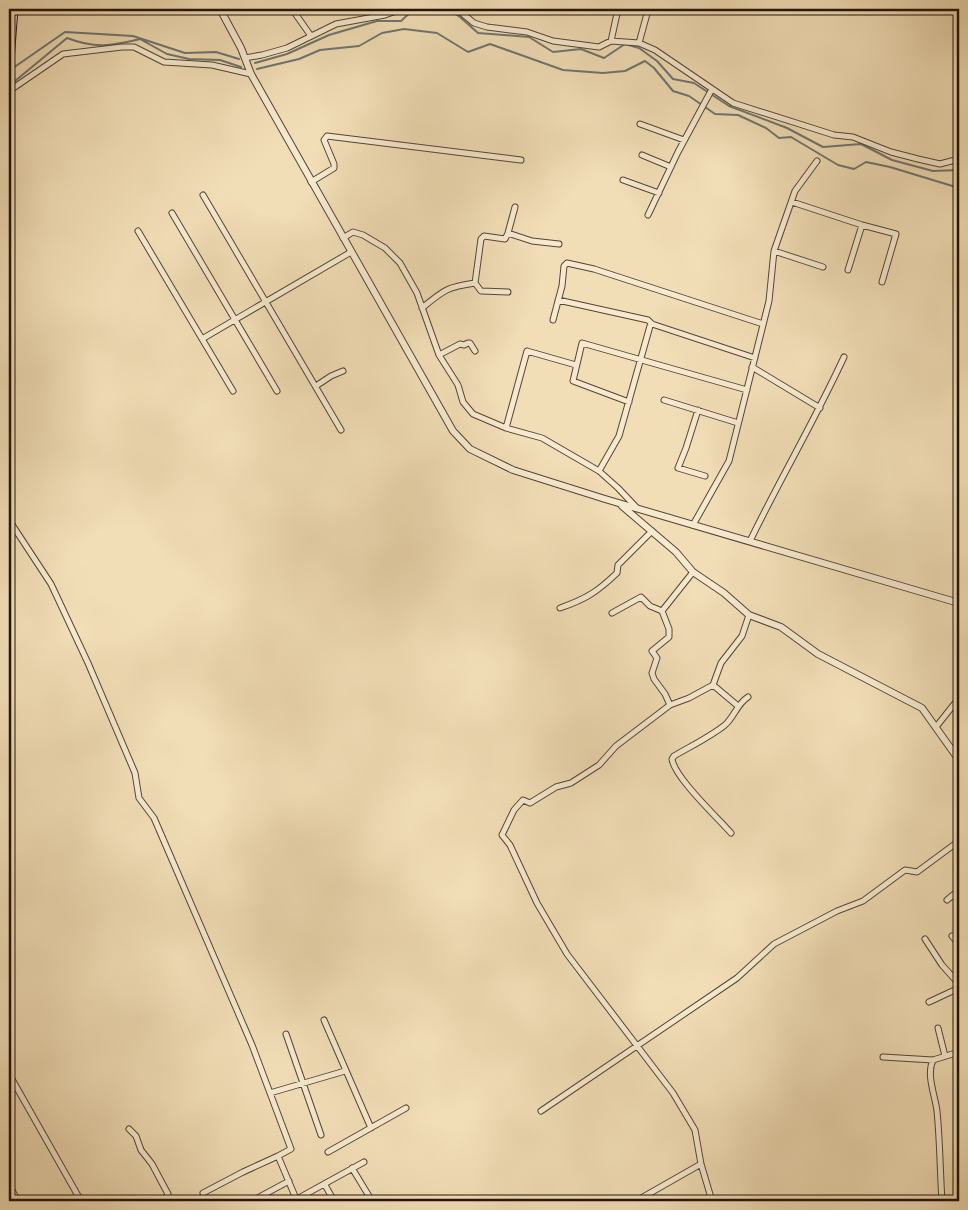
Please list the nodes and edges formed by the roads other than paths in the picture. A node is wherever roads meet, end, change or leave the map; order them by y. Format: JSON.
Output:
{"nodes":[{"id":1,"x":14,"y":9,"type":"edge"},
{"id":2,"x":220,"y":9,"type":"edge"},
{"id":3,"x":292,"y":9,"type":"edge"},
{"id":4,"x":402,"y":9,"type":"edge"},
{"id":5,"x":457,"y":9,"type":"edge"},
{"id":6,"x":618,"y":9,"type":"edge"},
{"id":7,"x":648,"y":10,"type":"dead end"},
{"id":8,"x":310,"y":36,"type":"junction"},
{"id":9,"x":612,"y":41,"type":"junction"},
{"id":10,"x":639,"y":43,"type":"junction"},
{"id":11,"x":245,"y":58,"type":"junction"},
{"id":12,"x":9,"y":65,"type":"edge"},
{"id":13,"x":9,"y":73,"type":"edge"},
{"id":14,"x":251,"y":74,"type":"junction"},
{"id":15,"x":712,"y":89,"type":"junction"},
{"id":16,"x":9,"y":90,"type":"edge"},
{"id":17,"x":640,"y":124,"type":"dead end"},
{"id":18,"x":684,"y":140,"type":"junction"},
{"id":19,"x":642,"y":155,"type":"dead end"},
{"id":20,"x":959,"y":159,"type":"edge"},
{"id":21,"x":521,"y":160,"type":"dead end"},
{"id":22,"x":817,"y":161,"type":"dead end"},
{"id":23,"x":671,"y":167,"type":"junction"},
{"id":24,"x":623,"y":180,"type":"dead end"},
{"id":25,"x":311,"y":182,"type":"junction"},
{"id":26,"x":659,"y":193,"type":"junction"},
{"id":27,"x":203,"y":195,"type":"dead end"},
{"id":28,"x":792,"y":202,"type":"junction"},
{"id":29,"x":515,"y":207,"type":"dead end"},
{"id":30,"x":172,"y":213,"type":"dead end"},
{"id":31,"x":648,"y":215,"type":"dead end"},
{"id":32,"x":862,"y":225,"type":"junction"},
{"id":33,"x":138,"y":231,"type":"dead end"},
{"id":34,"x":508,"y":233,"type":"junction"},
{"id":35,"x":343,"y":238,"type":"junction"},
{"id":36,"x":559,"y":244,"type":"dead end"},
{"id":37,"x":774,"y":251,"type":"junction"},
{"id":38,"x":351,"y":252,"type":"junction"},
{"id":39,"x":823,"y":267,"type":"dead end"},
{"id":40,"x":848,"y":270,"type":"dead end"},
{"id":41,"x":882,"y":282,"type":"dead end"},
{"id":42,"x":475,"y":283,"type":"junction"},
{"id":43,"x":508,"y":292,"type":"dead end"},
{"id":44,"x":558,"y":300,"type":"junction"},
{"id":45,"x":266,"y":302,"type":"junction"},
{"id":46,"x":422,"y":308,"type":"junction"},
{"id":47,"x":235,"y":320,"type":"junction"},
{"id":48,"x":553,"y":320,"type":"dead end"},
{"id":49,"x":652,"y":324,"type":"junction"},
{"id":50,"x":763,"y":324,"type":"junction"},
{"id":51,"x":202,"y":340,"type":"junction"},
{"id":52,"x":476,"y":351,"type":"dead end"},
{"id":53,"x":439,"y":355,"type":"junction"},
{"id":54,"x":844,"y":357,"type":"dead end"},
{"id":55,"x":755,"y":358,"type":"junction"},
{"id":56,"x":642,"y":360,"type":"junction"},
{"id":57,"x":576,"y":365,"type":"junction"},
{"id":58,"x":752,"y":367,"type":"junction"},
{"id":59,"x":343,"y":371,"type":"dead end"},
{"id":60,"x":316,"y":386,"type":"junction"},
{"id":61,"x":233,"y":390,"type":"dead end"},
{"id":62,"x":746,"y":390,"type":"junction"},
{"id":63,"x":277,"y":391,"type":"dead end"},
{"id":64,"x":664,"y":400,"type":"dead end"},
{"id":65,"x":629,"y":402,"type":"junction"},
{"id":66,"x":820,"y":408,"type":"junction"},
{"id":67,"x":698,"y":410,"type":"junction"},
{"id":68,"x":738,"y":423,"type":"junction"},
{"id":69,"x":506,"y":428,"type":"junction"},
{"id":70,"x":341,"y":430,"type":"dead end"},
{"id":71,"x":599,"y":471,"type":"junction"},
{"id":72,"x":705,"y":476,"type":"dead end"},
{"id":73,"x":619,"y":503,"type":"junction"},
{"id":74,"x":637,"y":508,"type":"junction"},
{"id":75,"x":9,"y":520,"type":"edge"},
{"id":76,"x":693,"y":525,"type":"junction"},
{"id":77,"x":652,"y":531,"type":"junction"},
{"id":78,"x":750,"y":541,"type":"junction"},
{"id":79,"x":694,"y":572,"type":"junction"},
{"id":80,"x":959,"y":603,"type":"edge"},
{"id":81,"x":560,"y":608,"type":"dead end"},
{"id":82,"x":662,"y":611,"type":"junction"},
{"id":83,"x":612,"y":613,"type":"dead end"},
{"id":84,"x":750,"y":615,"type":"junction"},
{"id":85,"x":713,"y":685,"type":"junction"},
{"id":86,"x":748,"y":697,"type":"dead end"},
{"id":87,"x":959,"y":698,"type":"edge"},
{"id":88,"x":670,"y":705,"type":"junction"},
{"id":89,"x":738,"y":706,"type":"junction"},
{"id":90,"x":936,"y":727,"type":"junction"},
{"id":91,"x":959,"y":760,"type":"edge"},
{"id":92,"x":731,"y":833,"type":"dead end"},
{"id":93,"x":959,"y":841,"type":"edge"},
{"id":94,"x":959,"y":890,"type":"edge"},
{"id":95,"x":947,"y":900,"type":"dead end"},
{"id":96,"x":952,"y":936,"type":"dead end"},
{"id":97,"x":924,"y":939,"type":"dead end"},
{"id":98,"x":959,"y":944,"type":"edge"},
{"id":99,"x":959,"y":984,"type":"edge"},
{"id":100,"x":959,"y":988,"type":"edge"},
{"id":101,"x":929,"y":1002,"type":"dead end"},
{"id":102,"x":324,"y":1020,"type":"dead end"},
{"id":103,"x":938,"y":1028,"type":"dead end"},
{"id":104,"x":286,"y":1034,"type":"dead end"},
{"id":105,"x":637,"y":1046,"type":"junction"},
{"id":106,"x":959,"y":1052,"type":"edge"},
{"id":107,"x":945,"y":1056,"type":"junction"},
{"id":108,"x":883,"y":1057,"type":"dead end"},
{"id":109,"x":933,"y":1060,"type":"junction"},
{"id":110,"x":345,"y":1071,"type":"junction"},
{"id":111,"x":9,"y":1074,"type":"edge"},
{"id":112,"x":303,"y":1083,"type":"junction"},
{"id":113,"x":270,"y":1093,"type":"junction"},
{"id":114,"x":406,"y":1108,"type":"dead end"},
{"id":115,"x":541,"y":1111,"type":"dead end"},
{"id":116,"x":129,"y":1128,"type":"dead end"},
{"id":117,"x":370,"y":1128,"type":"junction"},
{"id":118,"x":321,"y":1136,"type":"dead end"},
{"id":119,"x":328,"y":1152,"type":"dead end"},
{"id":120,"x":278,"y":1156,"type":"junction"},
{"id":121,"x":364,"y":1162,"type":"dead end"},
{"id":122,"x":701,"y":1164,"type":"junction"},
{"id":123,"x":352,"y":1168,"type":"junction"},
{"id":124,"x":289,"y":1181,"type":"junction"},
{"id":125,"x":9,"y":1185,"type":"edge"},
{"id":126,"x":325,"y":1185,"type":"junction"},
{"id":127,"x":203,"y":1193,"type":"dead end"},
{"id":128,"x":297,"y":1200,"type":"edge"},
{"id":129,"x":18,"y":1201,"type":"edge"},
{"id":130,"x":80,"y":1201,"type":"edge"},
{"id":131,"x":164,"y":1201,"type":"edge"},
{"id":132,"x":252,"y":1201,"type":"edge"},
{"id":133,"x":334,"y":1201,"type":"edge"},
{"id":134,"x":372,"y":1201,"type":"edge"},
{"id":135,"x":636,"y":1201,"type":"edge"},
{"id":136,"x":712,"y":1201,"type":"edge"},
{"id":137,"x":942,"y":1201,"type":"edge"}],
"edges":[{"from":1,"to":12,"type":"main road"},
{"from":2,"to":11,"type":"street"},
{"from":3,"to":8,"type":"street"},
{"from":4,"to":8,"type":"street"},
{"from":5,"to":9,"type":"street"},
{"from":6,"to":9,"type":"street"},
{"from":7,"to":10,"type":"street"},
{"from":8,"to":11,"type":"street"},
{"from":9,"to":10,"type":"street"},
{"from":10,"to":15,"type":"street"},
{"from":11,"to":14,"type":"street"},
{"from":12,"to":13,"type":"main road"},
{"from":14,"to":16,"type":"street"},
{"from":14,"to":25,"type":"street"},
{"from":15,"to":18,"type":"street"},
{"from":15,"to":20,"type":"street"},
{"from":17,"to":18,"type":"street"},
{"from":18,"to":23,"type":"street"},
{"from":19,"to":23,"type":"street"},
{"from":21,"to":25,"type":"street"},
{"from":22,"to":28,"type":"street"},
{"from":23,"to":26,"type":"street"},
{"from":24,"to":26,"type":"street"},
{"from":25,"to":35,"type":"street"},
{"from":26,"to":31,"type":"street"},
{"from":27,"to":45,"type":"street"},
{"from":28,"to":32,"type":"street"},
{"from":28,"to":37,"type":"street"},
{"from":29,"to":34,"type":"street"},
{"from":30,"to":47,"type":"street"},
{"from":32,"to":40,"type":"street"},
{"from":32,"to":41,"type":"street"},
{"from":33,"to":51,"type":"street"},
{"from":34,"to":36,"type":"street"},
{"from":34,"to":42,"type":"street"},
{"from":35,"to":38,"type":"street"},
{"from":35,"to":46,"type":"street"},
{"from":37,"to":39,"type":"street"},
{"from":37,"to":50,"type":"street"},
{"from":38,"to":45,"type":"street"},
{"from":38,"to":73,"type":"street"},
{"from":42,"to":43,"type":"street"},
{"from":42,"to":46,"type":"street"},
{"from":44,"to":48,"type":"street"},
{"from":44,"to":49,"type":"street"},
{"from":44,"to":50,"type":"street"},
{"from":45,"to":47,"type":"street"},
{"from":45,"to":60,"type":"street"},
{"from":46,"to":53,"type":"street"},
{"from":47,"to":51,"type":"street"},
{"from":47,"to":63,"type":"street"},
{"from":49,"to":55,"type":"street"},
{"from":49,"to":56,"type":"street"},
{"from":50,"to":55,"type":"street"},
{"from":51,"to":61,"type":"street"},
{"from":52,"to":53,"type":"street"},
{"from":53,"to":69,"type":"street"},
{"from":54,"to":66,"type":"street"},
{"from":55,"to":58,"type":"street"},
{"from":56,"to":57,"type":"street"},
{"from":56,"to":62,"type":"street"},
{"from":56,"to":65,"type":"street"},
{"from":57,"to":65,"type":"street"},
{"from":57,"to":69,"type":"street"},
{"from":58,"to":62,"type":"street"},
{"from":58,"to":66,"type":"street"},
{"from":59,"to":60,"type":"street"},
{"from":60,"to":70,"type":"street"},
{"from":62,"to":68,"type":"street"},
{"from":64,"to":67,"type":"street"},
{"from":65,"to":71,"type":"street"},
{"from":66,"to":78,"type":"street"},
{"from":67,"to":68,"type":"street"},
{"from":67,"to":72,"type":"street"},
{"from":68,"to":76,"type":"street"},
{"from":69,"to":71,"type":"street"},
{"from":71,"to":74,"type":"street"},
{"from":73,"to":74,"type":"street"},
{"from":73,"to":77,"type":"street"},
{"from":74,"to":76,"type":"street"},
{"from":75,"to":113,"type":"street"},
{"from":76,"to":78,"type":"street"},
{"from":77,"to":79,"type":"street"},
{"from":77,"to":81,"type":"street"},
{"from":78,"to":80,"type":"street"},
{"from":79,"to":82,"type":"street"},
{"from":79,"to":84,"type":"street"},
{"from":82,"to":83,"type":"street"},
{"from":82,"to":88,"type":"street"},
{"from":84,"to":85,"type":"street"},
{"from":84,"to":90,"type":"street"},
{"from":85,"to":88,"type":"street"},
{"from":85,"to":89,"type":"street"},
{"from":86,"to":89,"type":"street"},
{"from":87,"to":90,"type":"street"},
{"from":88,"to":105,"type":"street"},
{"from":89,"to":92,"type":"street"},
{"from":90,"to":91,"type":"street"},
{"from":93,"to":105,"type":"street"},
{"from":94,"to":95,"type":"street"},
{"from":96,"to":98,"type":"street"},
{"from":97,"to":99,"type":"street"},
{"from":100,"to":101,"type":"street"},
{"from":102,"to":110,"type":"street"},
{"from":103,"to":107,"type":"street"},
{"from":104,"to":112,"type":"street"},
{"from":105,"to":115,"type":"street"},
{"from":105,"to":122,"type":"street"},
{"from":106,"to":107,"type":"street"},
{"from":107,"to":109,"type":"street"},
{"from":108,"to":109,"type":"street"},
{"from":109,"to":137,"type":"street"},
{"from":110,"to":112,"type":"street"},
{"from":110,"to":117,"type":"street"},
{"from":111,"to":130,"type":"street"},
{"from":112,"to":113,"type":"street"},
{"from":112,"to":118,"type":"street"},
{"from":113,"to":120,"type":"street"},
{"from":114,"to":117,"type":"street"},
{"from":116,"to":131,"type":"street"},
{"from":117,"to":119,"type":"street"},
{"from":120,"to":124,"type":"street"},
{"from":120,"to":127,"type":"street"},
{"from":121,"to":123,"type":"street"},
{"from":122,"to":135,"type":"street"},
{"from":122,"to":136,"type":"street"},
{"from":123,"to":126,"type":"street"},
{"from":123,"to":134,"type":"street"},
{"from":124,"to":128,"type":"street"},
{"from":124,"to":132,"type":"street"},
{"from":125,"to":129,"type":"street"},
{"from":126,"to":128,"type":"street"},
{"from":126,"to":133,"type":"street"}]}
